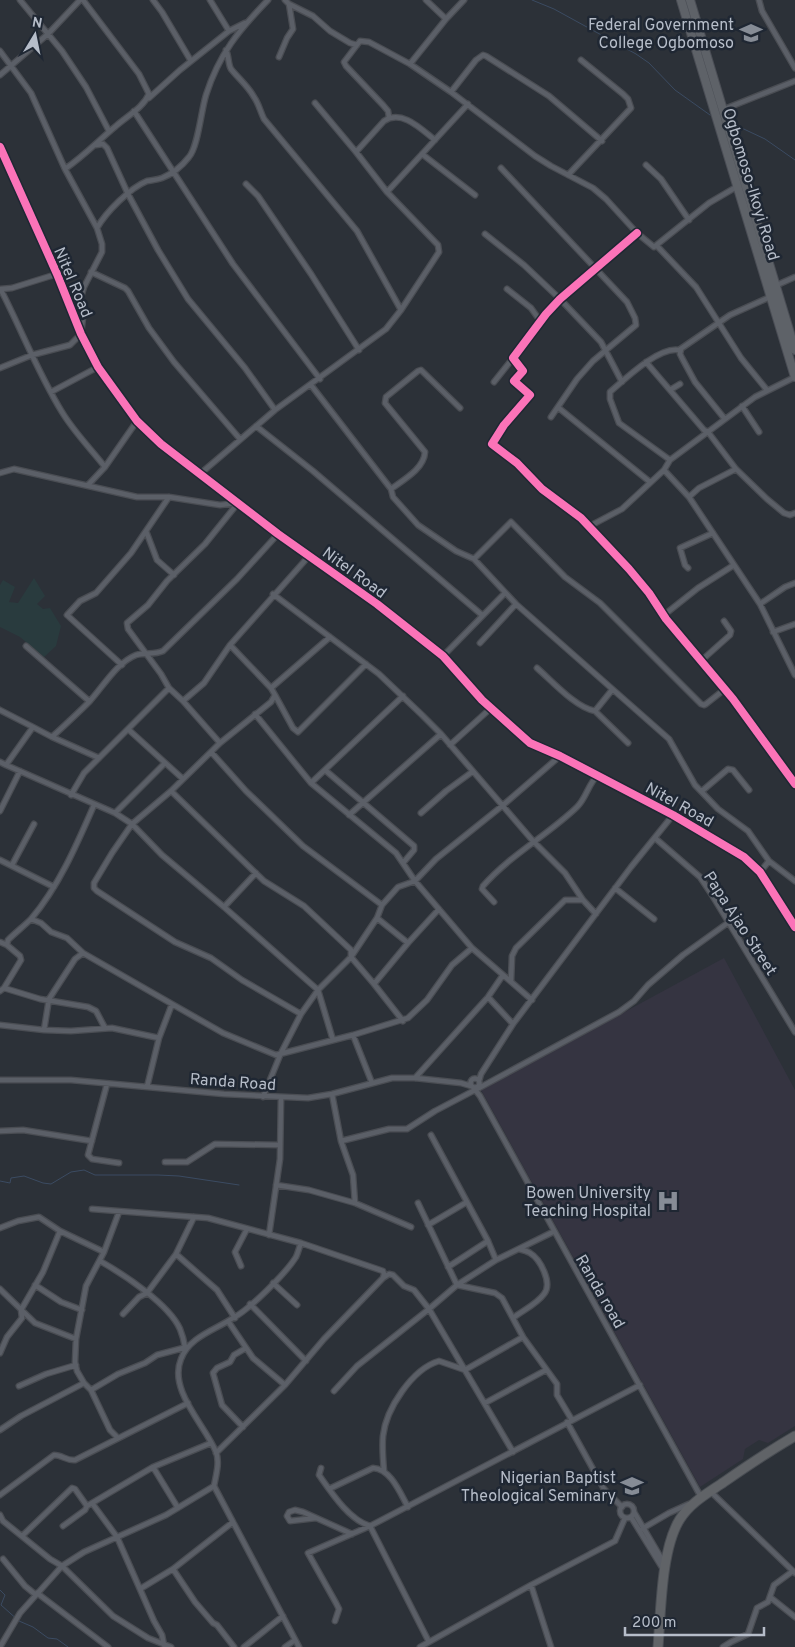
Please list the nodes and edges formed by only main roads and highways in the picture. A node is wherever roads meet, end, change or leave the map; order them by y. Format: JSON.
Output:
{"nodes":[{"id":1,"x":681,"y":0,"type":"edge"},
{"id":2,"x":690,"y":0,"type":"edge"},
{"id":3,"x":795,"y":350,"type":"edge"},
{"id":4,"x":795,"y":377,"type":"edge"},
{"id":5,"x":795,"y":1436,"type":"edge"},
{"id":6,"x":659,"y":1647,"type":"edge"}],
"edges":[{"from":1,"to":4,"type":"main road","name":"Ogbomoso-Ikoyi Road"},
{"from":2,"to":3,"type":"main road","name":"Ogbomoso-Ikoyi Road"},
{"from":5,"to":6,"type":"highway"}]}
